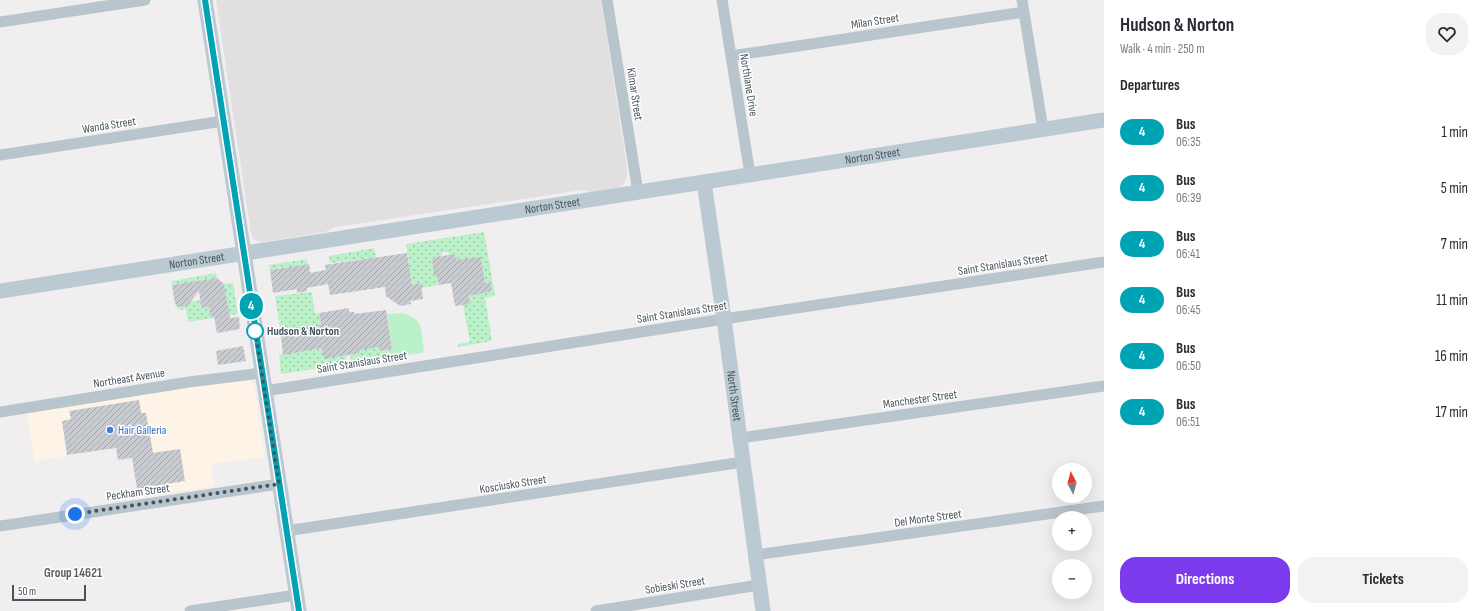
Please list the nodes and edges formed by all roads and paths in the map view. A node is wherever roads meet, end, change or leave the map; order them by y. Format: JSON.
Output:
{"nodes":[{"id":1,"x":145,"y":0,"type":"edge"},
{"id":2,"x":205,"y":0,"type":"edge"},
{"id":3,"x":607,"y":0,"type":"edge"},
{"id":4,"x":722,"y":0,"type":"edge"},
{"id":5,"x":1022,"y":0,"type":"edge"},
{"id":6,"x":1024,"y":12,"type":"junction"},
{"id":7,"x":0,"y":22,"type":"edge"},
{"id":8,"x":731,"y":56,"type":"junction"},
{"id":9,"x":1104,"y":120,"type":"edge"},
{"id":10,"x":223,"y":122,"type":"junction"},
{"id":11,"x":1043,"y":129,"type":"junction"},
{"id":12,"x":0,"y":155,"type":"edge"},
{"id":13,"x":750,"y":174,"type":"junction"},
{"id":14,"x":704,"y":182,"type":"junction"},
{"id":15,"x":638,"y":192,"type":"junction"},
{"id":16,"x":243,"y":253,"type":"junction"},
{"id":17,"x":1104,"y":262,"type":"edge"},
{"id":18,"x":0,"y":291,"type":"edge"},
{"id":19,"x":724,"y":319,"type":"junction"},
{"id":20,"x":262,"y":373,"type":"junction"},
{"id":21,"x":1104,"y":386,"type":"edge"},
{"id":22,"x":265,"y":391,"type":"junction"},
{"id":23,"x":0,"y":412,"type":"edge"},
{"id":24,"x":740,"y":438,"type":"junction"},
{"id":25,"x":743,"y":462,"type":"junction"},
{"id":26,"x":279,"y":484,"type":"junction"},
{"id":27,"x":1104,"y":506,"type":"edge"},
{"id":28,"x":0,"y":526,"type":"edge"},
{"id":29,"x":286,"y":531,"type":"junction"},
{"id":30,"x":755,"y":556,"type":"junction"},
{"id":31,"x":759,"y":585,"type":"junction"},
{"id":32,"x":296,"y":595,"type":"junction"},
{"id":33,"x":190,"y":611,"type":"edge"},
{"id":34,"x":299,"y":611,"type":"edge"},
{"id":35,"x":596,"y":611,"type":"edge"},
{"id":36,"x":763,"y":611,"type":"edge"}],
"edges":[{"from":1,"to":7,"type":"street"},
{"from":2,"to":10,"type":"main road"},
{"from":3,"to":15,"type":"street","name":"Kilmar Street"},
{"from":4,"to":8,"type":"street","name":"Northlane Drive"},
{"from":5,"to":6,"type":"street"},
{"from":6,"to":8,"type":"street","name":"Milan Street"},
{"from":6,"to":11,"type":"street"},
{"from":8,"to":13,"type":"street","name":"Northlane Drive"},
{"from":9,"to":11,"type":"main road","name":"Norton Street"},
{"from":10,"to":12,"type":"street","name":"Wanda Street"},
{"from":10,"to":16,"type":"main road"},
{"from":11,"to":13,"type":"main road","name":"Norton Street"},
{"from":13,"to":14,"type":"main road","name":"Norton Street"},
{"from":14,"to":15,"type":"main road","name":"Norton Street"},
{"from":14,"to":19,"type":"main road","name":"North Street"},
{"from":15,"to":16,"type":"main road","name":"Norton Street"},
{"from":16,"to":18,"type":"main road","name":"Norton Street"},
{"from":16,"to":20,"type":"main road"},
{"from":17,"to":19,"type":"street","name":"Saint Stanislaus Street"},
{"from":19,"to":22,"type":"street","name":"Saint Stanislaus Street"},
{"from":19,"to":24,"type":"main road","name":"North Street"},
{"from":20,"to":22,"type":"main road"},
{"from":20,"to":23,"type":"street","name":"Northeast Avenue"},
{"from":21,"to":24,"type":"street","name":"Manchester Street"},
{"from":22,"to":26,"type":"main road"},
{"from":24,"to":25,"type":"main road","name":"North Street"},
{"from":25,"to":29,"type":"street","name":"Kosciusko Street"},
{"from":25,"to":30,"type":"main road","name":"North Street"},
{"from":26,"to":28,"type":"street","name":"Peckham Street"},
{"from":26,"to":29,"type":"main road"},
{"from":27,"to":30,"type":"street","name":"Del Monte Street"},
{"from":29,"to":32,"type":"main road"},
{"from":30,"to":31,"type":"main road","name":"North Street"},
{"from":31,"to":35,"type":"street","name":"Sobieski Street"},
{"from":31,"to":36,"type":"main road","name":"North Street"},
{"from":32,"to":33,"type":"street"},
{"from":32,"to":34,"type":"main road"}]}
